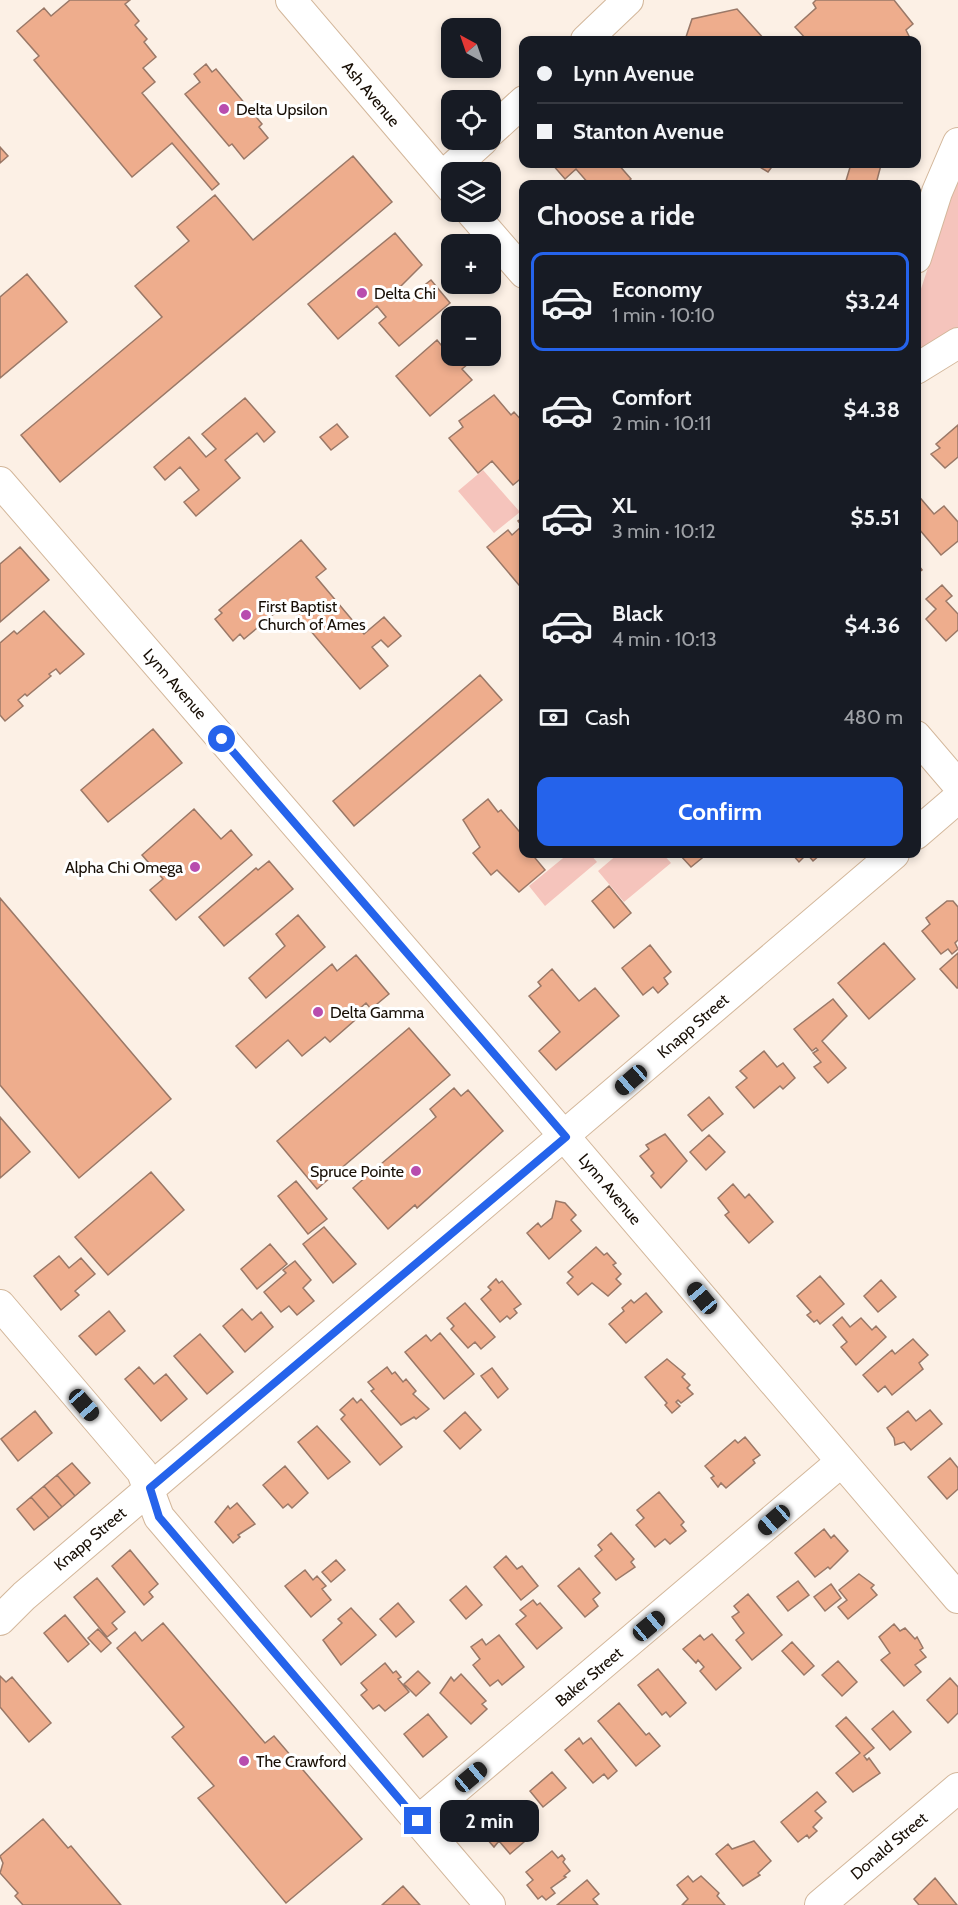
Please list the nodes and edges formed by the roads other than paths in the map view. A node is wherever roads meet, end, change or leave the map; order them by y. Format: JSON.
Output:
{"nodes":[{"id":1,"x":291,"y":0,"type":"edge"},
{"id":2,"x":628,"y":0,"type":"edge"},
{"id":3,"x":590,"y":36,"type":"edge"},
{"id":4,"x":519,"y":106,"type":"edge"},
{"id":5,"x":501,"y":122,"type":"edge"},
{"id":6,"x":958,"y":143,"type":"edge"},
{"id":7,"x":475,"y":150,"type":"edge"},
{"id":8,"x":465,"y":162,"type":"edge"},
{"id":9,"x":441,"y":176,"type":"edge"},
{"id":10,"x":480,"y":222,"type":"edge"},
{"id":11,"x":921,"y":242,"type":"edge"},
{"id":12,"x":519,"y":267,"type":"edge"},
{"id":13,"x":958,"y":343,"type":"edge"},
{"id":14,"x":921,"y":366,"type":"edge"},
{"id":15,"x":5,"y":498,"type":"edge"},
{"id":16,"x":921,"y":742,"type":"edge"},
{"id":17,"x":958,"y":784,"type":"edge"},
{"id":18,"x":958,"y":798,"type":"edge"},
{"id":19,"x":921,"y":830,"type":"edge"},
{"id":20,"x":889,"y":858,"type":"edge"},
{"id":21,"x":566,"y":1137,"type":"junction"},
{"id":22,"x":0,"y":1305,"type":"edge"},
{"id":23,"x":841,"y":1462,"type":"junction"},
{"id":24,"x":150,"y":1488,"type":"junction"},
{"id":25,"x":958,"y":1598,"type":"edge"},
{"id":26,"x":0,"y":1620,"type":"edge"},
{"id":27,"x":958,"y":1788,"type":"edge"},
{"id":28,"x":418,"y":1821,"type":"junction"},
{"id":29,"x":490,"y":1905,"type":"edge"},
{"id":30,"x":820,"y":1905,"type":"edge"}],
"edges":[{"from":1,"to":9,"type":"street","name":"Ash Avenue"},
{"from":2,"to":3,"type":"street"},
{"from":4,"to":5,"type":"street"},
{"from":6,"to":11,"type":"street"},
{"from":7,"to":8,"type":"street"},
{"from":10,"to":12,"type":"street"},
{"from":13,"to":14,"type":"street"},
{"from":15,"to":21,"type":"street","name":"Lynn Avenue"},
{"from":16,"to":17,"type":"street"},
{"from":18,"to":19,"type":"street"},
{"from":20,"to":21,"type":"street","name":"Knapp Street"},
{"from":21,"to":23,"type":"street","name":"Lynn Avenue"},
{"from":21,"to":24,"type":"street","name":"Knapp Street"},
{"from":22,"to":24,"type":"street"},
{"from":23,"to":25,"type":"street","name":"Lynn Avenue"},
{"from":23,"to":28,"type":"street","name":"Baker Street"},
{"from":24,"to":26,"type":"street","name":"Knapp Street"},
{"from":24,"to":28,"type":"street"},
{"from":27,"to":30,"type":"street","name":"Donald Street"},
{"from":28,"to":29,"type":"street"}]}
